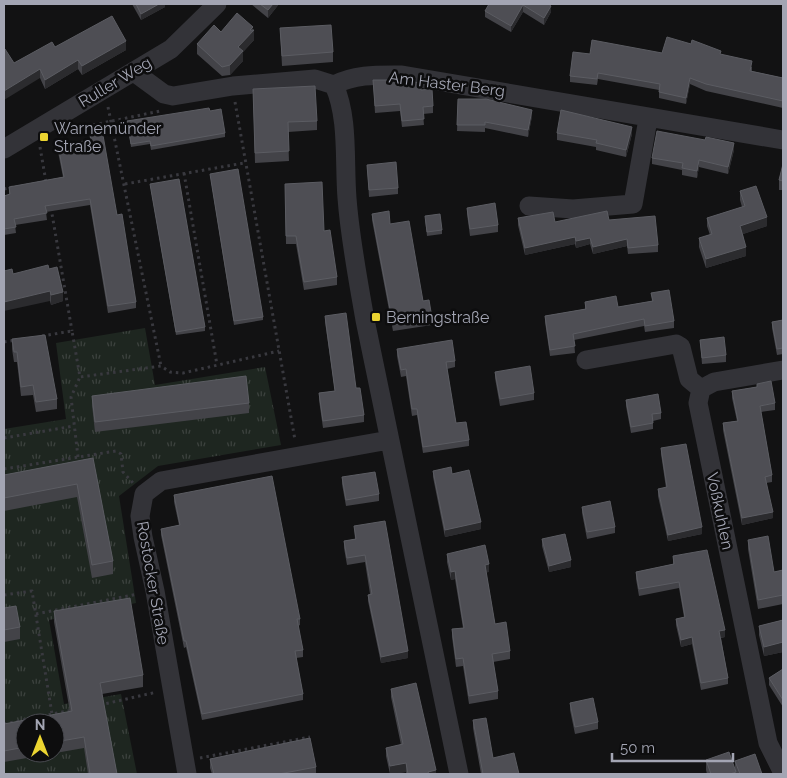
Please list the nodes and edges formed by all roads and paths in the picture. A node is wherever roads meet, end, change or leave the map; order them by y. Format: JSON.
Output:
{"nodes":[{"id":1,"x":217,"y":4,"type":"edge"},
{"id":2,"x":134,"y":72,"type":"junction"},
{"id":3,"x":334,"y":85,"type":"junction"},
{"id":4,"x":233,"y":86,"type":"junction"},
{"id":5,"x":99,"y":92,"type":"junction"},
{"id":6,"x":173,"y":96,"type":"junction"},
{"id":7,"x":648,"y":119,"type":"junction"},
{"id":8,"x":111,"y":120,"type":"junction"},
{"id":9,"x":74,"y":129,"type":"dead end"},
{"id":10,"x":32,"y":131,"type":"junction"},
{"id":11,"x":783,"y":140,"type":"edge"},
{"id":12,"x":4,"y":149,"type":"edge"},
{"id":13,"x":244,"y":163,"type":"junction"},
{"id":14,"x":184,"y":172,"type":"junction"},
{"id":15,"x":46,"y":181,"type":"junction"},
{"id":16,"x":38,"y":182,"type":"edge"},
{"id":17,"x":125,"y":184,"type":"junction"},
{"id":18,"x":21,"y":186,"type":"edge"},
{"id":19,"x":4,"y":189,"type":"edge"},
{"id":20,"x":48,"y":190,"type":"edge"},
{"id":21,"x":49,"y":200,"type":"edge"},
{"id":22,"x":529,"y":206,"type":"dead end"},
{"id":23,"x":72,"y":331,"type":"junction"},
{"id":24,"x":38,"y":336,"type":"edge"},
{"id":25,"x":20,"y":340,"type":"edge"},
{"id":26,"x":4,"y":342,"type":"edge"},
{"id":27,"x":279,"y":351,"type":"junction"},
{"id":28,"x":586,"y":360,"type":"dead end"},
{"id":29,"x":217,"y":365,"type":"junction"},
{"id":30,"x":161,"y":366,"type":"junction"},
{"id":31,"x":783,"y":370,"type":"edge"},
{"id":32,"x":80,"y":376,"type":"junction"},
{"id":33,"x":700,"y":389,"type":"junction"},
{"id":34,"x":74,"y":426,"type":"junction"},
{"id":35,"x":4,"y":438,"type":"edge"},
{"id":36,"x":389,"y":440,"type":"junction"},
{"id":37,"x":299,"y":456,"type":"junction"},
{"id":38,"x":78,"y":457,"type":"junction"},
{"id":39,"x":4,"y":469,"type":"edge"},
{"id":40,"x":144,"y":494,"type":"junction"},
{"id":41,"x":154,"y":591,"type":"junction"},
{"id":42,"x":4,"y":595,"type":"edge"},
{"id":43,"x":36,"y":614,"type":"junction"},
{"id":44,"x":171,"y":690,"type":"junction"},
{"id":45,"x":96,"y":705,"type":"edge"},
{"id":46,"x":78,"y":709,"type":"edge"},
{"id":47,"x":52,"y":713,"type":"edge"},
{"id":48,"x":57,"y":713,"type":"edge"},
{"id":49,"x":310,"y":737,"type":"edge"},
{"id":50,"x":186,"y":768,"type":"edge"},
{"id":51,"x":783,"y":773,"type":"edge"},
{"id":52,"x":458,"y":774,"type":"edge"}],
"edges":[{"from":1,"to":2,"type":"street","name":"Ruller Weg"},
{"from":2,"to":5,"type":"street","name":"Ruller Weg"},
{"from":2,"to":6,"type":"street"},
{"from":3,"to":4,"type":"street"},
{"from":3,"to":7,"type":"street","name":"Am Haster Berg"},
{"from":3,"to":36,"type":"street"},
{"from":4,"to":6,"type":"street"},
{"from":4,"to":13,"type":"path"},
{"from":5,"to":8,"type":"path"},
{"from":5,"to":10,"type":"street","name":"Ruller Weg"},
{"from":6,"to":8,"type":"path"},
{"from":7,"to":11,"type":"street","name":"Am Haster Berg"},
{"from":7,"to":22,"type":"street"},
{"from":8,"to":9,"type":"path"},
{"from":8,"to":17,"type":"path"},
{"from":10,"to":12,"type":"street","name":"Ruller Weg"},
{"from":10,"to":15,"type":"path"},
{"from":13,"to":14,"type":"path"},
{"from":13,"to":27,"type":"path"},
{"from":14,"to":17,"type":"path"},
{"from":14,"to":29,"type":"path"},
{"from":15,"to":16,"type":"path"},
{"from":15,"to":20,"type":"path"},
{"from":17,"to":30,"type":"path"},
{"from":18,"to":19,"type":"path"},
{"from":21,"to":23,"type":"path"},
{"from":23,"to":24,"type":"path"},
{"from":23,"to":32,"type":"path"},
{"from":25,"to":26,"type":"path"},
{"from":27,"to":29,"type":"path"},
{"from":27,"to":37,"type":"path"},
{"from":28,"to":33,"type":"street"},
{"from":29,"to":30,"type":"path"},
{"from":30,"to":32,"type":"path"},
{"from":31,"to":33,"type":"street"},
{"from":32,"to":34,"type":"path"},
{"from":33,"to":51,"type":"street","name":"Voßkuhlen"},
{"from":34,"to":35,"type":"path"},
{"from":34,"to":38,"type":"path"},
{"from":36,"to":37,"type":"street"},
{"from":36,"to":52,"type":"street"},
{"from":37,"to":40,"type":"street"},
{"from":38,"to":39,"type":"path"},
{"from":38,"to":40,"type":"path"},
{"from":40,"to":41,"type":"street","name":"Rostocker Straße"},
{"from":41,"to":43,"type":"path"},
{"from":41,"to":44,"type":"street","name":"Rostocker Straße"},
{"from":42,"to":43,"type":"path"},
{"from":43,"to":47,"type":"path"},
{"from":44,"to":45,"type":"path"},
{"from":44,"to":50,"type":"street","name":"Rostocker Straße"},
{"from":46,"to":48,"type":"path"},
{"from":49,"to":50,"type":"path"}]}
